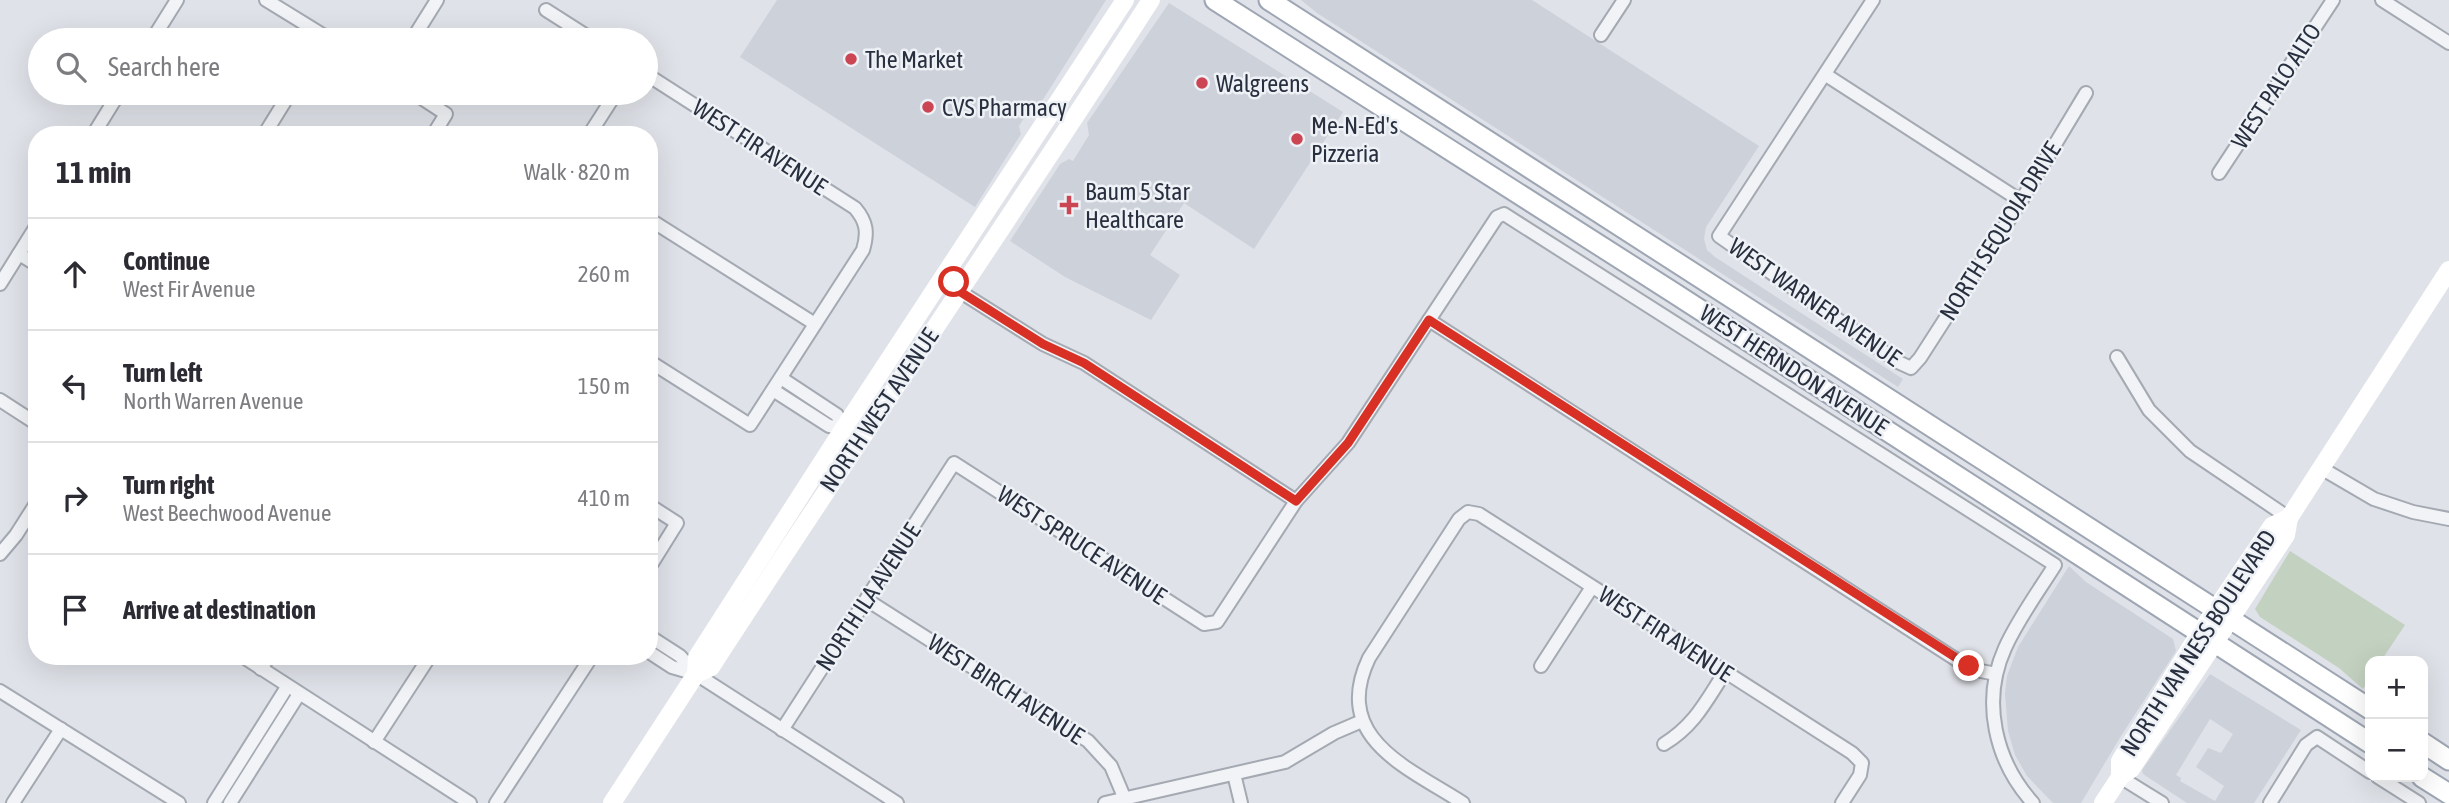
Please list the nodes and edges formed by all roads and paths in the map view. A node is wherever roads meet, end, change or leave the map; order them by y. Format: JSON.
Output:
{"nodes":[{"id":1,"x":177,"y":0,"type":"edge"},
{"id":2,"x":266,"y":0,"type":"edge"},
{"id":3,"x":437,"y":0,"type":"edge"},
{"id":4,"x":1125,"y":0,"type":"edge"},
{"id":5,"x":1151,"y":0,"type":"edge"},
{"id":6,"x":1215,"y":0,"type":"edge"},
{"id":7,"x":1269,"y":0,"type":"edge"},
{"id":8,"x":1624,"y":0,"type":"edge"},
{"id":9,"x":2333,"y":0,"type":"edge"},
{"id":10,"x":2382,"y":0,"type":"edge"},
{"id":11,"x":1872,"y":1,"type":"edge"},
{"id":12,"x":547,"y":10,"type":"dead end"},
{"id":13,"x":160,"y":28,"type":"edge"},
{"id":14,"x":309,"y":28,"type":"edge"},
{"id":15,"x":420,"y":28,"type":"edge"},
{"id":16,"x":575,"y":28,"type":"edge"},
{"id":17,"x":1601,"y":35,"type":"dead end"},
{"id":18,"x":2449,"y":43,"type":"edge"},
{"id":19,"x":1826,"y":75,"type":"junction"},
{"id":20,"x":658,"y":82,"type":"edge"},
{"id":21,"x":2087,"y":93,"type":"dead end"},
{"id":22,"x":112,"y":105,"type":"edge"},
{"id":23,"x":282,"y":105,"type":"edge"},
{"id":24,"x":432,"y":105,"type":"edge"},
{"id":25,"x":608,"y":105,"type":"edge"},
{"id":26,"x":99,"y":126,"type":"edge"},
{"id":27,"x":269,"y":126,"type":"edge"},
{"id":28,"x":439,"y":126,"type":"edge"},
{"id":29,"x":595,"y":126,"type":"edge"},
{"id":30,"x":2219,"y":173,"type":"dead end"},
{"id":31,"x":2021,"y":201,"type":"junction"},
{"id":32,"x":991,"y":205,"type":"junction"},
{"id":33,"x":658,"y":225,"type":"edge"},
{"id":34,"x":28,"y":240,"type":"edge"},
{"id":35,"x":19,"y":254,"type":"junction"},
{"id":36,"x":28,"y":260,"type":"edge"},
{"id":37,"x":2449,"y":270,"type":"edge"},
{"id":38,"x":0,"y":284,"type":"edge"},
{"id":39,"x":959,"y":291,"type":"junction"},
{"id":40,"x":1429,"y":320,"type":"junction"},
{"id":41,"x":815,"y":324,"type":"junction"},
{"id":42,"x":2118,"y":357,"type":"dead end"},
{"id":43,"x":658,"y":367,"type":"edge"},
{"id":44,"x":1911,"y":368,"type":"joint"},
{"id":45,"x":781,"y":378,"type":"junction"},
{"id":46,"x":773,"y":390,"type":"junction"},
{"id":47,"x":0,"y":400,"type":"edge"},
{"id":48,"x":28,"y":418,"type":"edge"},
{"id":49,"x":844,"y":428,"type":"junction"},
{"id":50,"x":860,"y":438,"type":"junction"},
{"id":51,"x":954,"y":463,"type":"joint"},
{"id":52,"x":2321,"y":468,"type":"junction"},
{"id":53,"x":1296,"y":501,"type":"junction"},
{"id":54,"x":658,"y":511,"type":"edge"},
{"id":55,"x":28,"y":516,"type":"edge"},
{"id":56,"x":2289,"y":518,"type":"junction"},
{"id":57,"x":2449,"y":519,"type":"edge"},
{"id":58,"x":0,"y":554,"type":"edge"},
{"id":59,"x":658,"y":554,"type":"edge"},
{"id":60,"x":1592,"y":587,"type":"junction"},
{"id":61,"x":867,"y":600,"type":"junction"},
{"id":62,"x":2223,"y":614,"type":"junction"},
{"id":63,"x":2206,"y":638,"type":"junction"},
{"id":64,"x":658,"y":642,"type":"edge"},
{"id":65,"x":658,"y":658,"type":"edge"},
{"id":66,"x":255,"y":665,"type":"edge"},
{"id":67,"x":263,"y":665,"type":"edge"},
{"id":68,"x":424,"y":665,"type":"edge"},
{"id":69,"x":586,"y":665,"type":"edge"},
{"id":70,"x":1541,"y":666,"type":"dead end"},
{"id":71,"x":261,"y":669,"type":"junction"},
{"id":72,"x":1725,"y":672,"type":"junction"},
{"id":73,"x":696,"y":674,"type":"junction"},
{"id":74,"x":1996,"y":674,"type":"junction"},
{"id":75,"x":288,"y":687,"type":"junction"},
{"id":76,"x":0,"y":691,"type":"edge"},
{"id":77,"x":299,"y":694,"type":"junction"},
{"id":78,"x":2365,"y":706,"type":"edge"},
{"id":79,"x":1362,"y":721,"type":"junction"},
{"id":80,"x":61,"y":729,"type":"junction"},
{"id":81,"x":782,"y":730,"type":"junction"},
{"id":82,"x":2365,"y":740,"type":"edge"},
{"id":83,"x":374,"y":742,"type":"junction"},
{"id":84,"x":1664,"y":744,"type":"dead end"},
{"id":85,"x":2428,"y":746,"type":"edge"},
{"id":86,"x":2449,"y":760,"type":"edge"},
{"id":87,"x":2365,"y":769,"type":"edge"},
{"id":88,"x":1234,"y":774,"type":"junction"},
{"id":89,"x":2120,"y":776,"type":"junction"},
{"id":90,"x":2428,"y":780,"type":"edge"},
{"id":91,"x":2386,"y":782,"type":"edge"},
{"id":92,"x":2449,"y":794,"type":"edge"},
{"id":93,"x":1124,"y":797,"type":"junction"},
{"id":94,"x":13,"y":803,"type":"edge"},
{"id":95,"x":178,"y":803,"type":"edge"},
{"id":96,"x":214,"y":803,"type":"edge"},
{"id":97,"x":230,"y":803,"type":"edge"},
{"id":98,"x":470,"y":803,"type":"edge"},
{"id":99,"x":496,"y":803,"type":"edge"},
{"id":100,"x":612,"y":803,"type":"edge"},
{"id":101,"x":897,"y":803,"type":"edge"},
{"id":102,"x":1105,"y":803,"type":"edge"},
{"id":103,"x":1241,"y":803,"type":"edge"},
{"id":104,"x":1463,"y":803,"type":"edge"},
{"id":105,"x":1842,"y":803,"type":"edge"},
{"id":106,"x":2033,"y":803,"type":"edge"},
{"id":107,"x":2103,"y":803,"type":"edge"},
{"id":108,"x":2162,"y":803,"type":"edge"},
{"id":109,"x":2270,"y":803,"type":"edge"},
{"id":110,"x":2419,"y":803,"type":"edge"}],
"edges":[{"from":1,"to":13,"type":"street"},
{"from":2,"to":14,"type":"street"},
{"from":3,"to":15,"type":"street"},
{"from":4,"to":32,"type":"street","name":"NORTH WEST AVENUE"},
{"from":5,"to":39,"type":"street","name":"NORTH WEST AVENUE"},
{"from":6,"to":63,"type":"main road","name":"WEST HERNDON AVENUE"},
{"from":7,"to":62,"type":"main road","name":"WEST HERNDON AVENUE"},
{"from":8,"to":17,"type":"street"},
{"from":9,"to":30,"type":"street","name":"WEST PALO ALTO"},
{"from":10,"to":18,"type":"street"},
{"from":11,"to":19,"type":"street"},
{"from":12,"to":16,"type":"street"},
{"from":19,"to":31,"type":"street"},
{"from":19,"to":44,"type":"street","name":"WEST WARNER AVENUE"},
{"from":20,"to":41,"type":"street","name":"WEST FIR AVENUE"},
{"from":21,"to":31,"type":"street","name":"NORTH SEQUOIA DRIVE"},
{"from":22,"to":26,"type":"street"},
{"from":23,"to":27,"type":"street"},
{"from":24,"to":28,"type":"street"},
{"from":25,"to":29,"type":"street"},
{"from":31,"to":44,"type":"street","name":"NORTH SEQUOIA DRIVE"},
{"from":32,"to":39,"type":"street"},
{"from":32,"to":49,"type":"street","name":"NORTH WEST AVENUE"},
{"from":33,"to":41,"type":"street"},
{"from":34,"to":35,"type":"street"},
{"from":35,"to":36,"type":"street"},
{"from":35,"to":38,"type":"street"},
{"from":37,"to":52,"type":"street","name":"NORTH VAN NESS BOULEVARD"},
{"from":39,"to":50,"type":"street","name":"NORTH WEST AVENUE"},
{"from":39,"to":53,"type":"street"},
{"from":40,"to":53,"type":"street"},
{"from":40,"to":74,"type":"street"},
{"from":40,"to":74,"type":"street"},
{"from":41,"to":45,"type":"street"},
{"from":42,"to":56,"type":"street"},
{"from":43,"to":46,"type":"street"},
{"from":45,"to":46,"type":"street"},
{"from":45,"to":49,"type":"street"},
{"from":46,"to":49,"type":"street"},
{"from":47,"to":48,"type":"street"},
{"from":49,"to":50,"type":"street"},
{"from":49,"to":73,"type":"street","name":"NORTH WEST AVENUE"},
{"from":50,"to":73,"type":"street","name":"NORTH WEST AVENUE"},
{"from":51,"to":53,"type":"street","name":"WEST SPRUCE AVENUE"},
{"from":51,"to":61,"type":"street","name":"NORTH ILA AVENUE"},
{"from":52,"to":56,"type":"street","name":"NORTH VAN NESS BOULEVARD"},
{"from":52,"to":57,"type":"street"},
{"from":54,"to":59,"type":"street"},
{"from":55,"to":58,"type":"street"},
{"from":56,"to":62,"type":"street","name":"NORTH VAN NESS BOULEVARD"},
{"from":60,"to":70,"type":"street"},
{"from":60,"to":72,"type":"street","name":"WEST FIR AVENUE"},
{"from":60,"to":79,"type":"street","name":"WEST FIR AVENUE"},
{"from":61,"to":81,"type":"street","name":"NORTH ILA AVENUE"},
{"from":61,"to":93,"type":"street","name":"WEST BIRCH AVENUE"},
{"from":62,"to":63,"type":"street","name":"NORTH VAN NESS BOULEVARD"},
{"from":62,"to":78,"type":"main road","name":"WEST HERNDON AVENUE"},
{"from":63,"to":82,"type":"main road","name":"WEST HERNDON AVENUE"},
{"from":63,"to":89,"type":"street","name":"NORTH VAN NESS BOULEVARD"},
{"from":64,"to":73,"type":"street"},
{"from":65,"to":73,"type":"street"},
{"from":66,"to":71,"type":"street"},
{"from":67,"to":71,"type":"street"},
{"from":68,"to":83,"type":"street"},
{"from":69,"to":99,"type":"street"},
{"from":71,"to":75,"type":"street"},
{"from":72,"to":84,"type":"street"},
{"from":72,"to":105,"type":"street","name":"WEST FIR AVENUE"},
{"from":73,"to":81,"type":"street"},
{"from":73,"to":100,"type":"street","name":"NORTH WEST AVENUE"},
{"from":74,"to":106,"type":"street"},
{"from":75,"to":77,"type":"street"},
{"from":75,"to":96,"type":"street"},
{"from":76,"to":80,"type":"street"},
{"from":77,"to":83,"type":"street"},
{"from":77,"to":97,"type":"street"},
{"from":79,"to":88,"type":"street"},
{"from":79,"to":104,"type":"street"},
{"from":80,"to":94,"type":"street"},
{"from":80,"to":95,"type":"street"},
{"from":81,"to":101,"type":"street"},
{"from":83,"to":98,"type":"street"},
{"from":85,"to":86,"type":"main road"},
{"from":87,"to":109,"type":"street"},
{"from":88,"to":93,"type":"street"},
{"from":88,"to":103,"type":"street"},
{"from":89,"to":107,"type":"street","name":"NORTH VAN NESS BOULEVARD"},
{"from":89,"to":108,"type":"street"},
{"from":90,"to":92,"type":"main road"},
{"from":91,"to":110,"type":"street"},
{"from":93,"to":102,"type":"street"}]}
